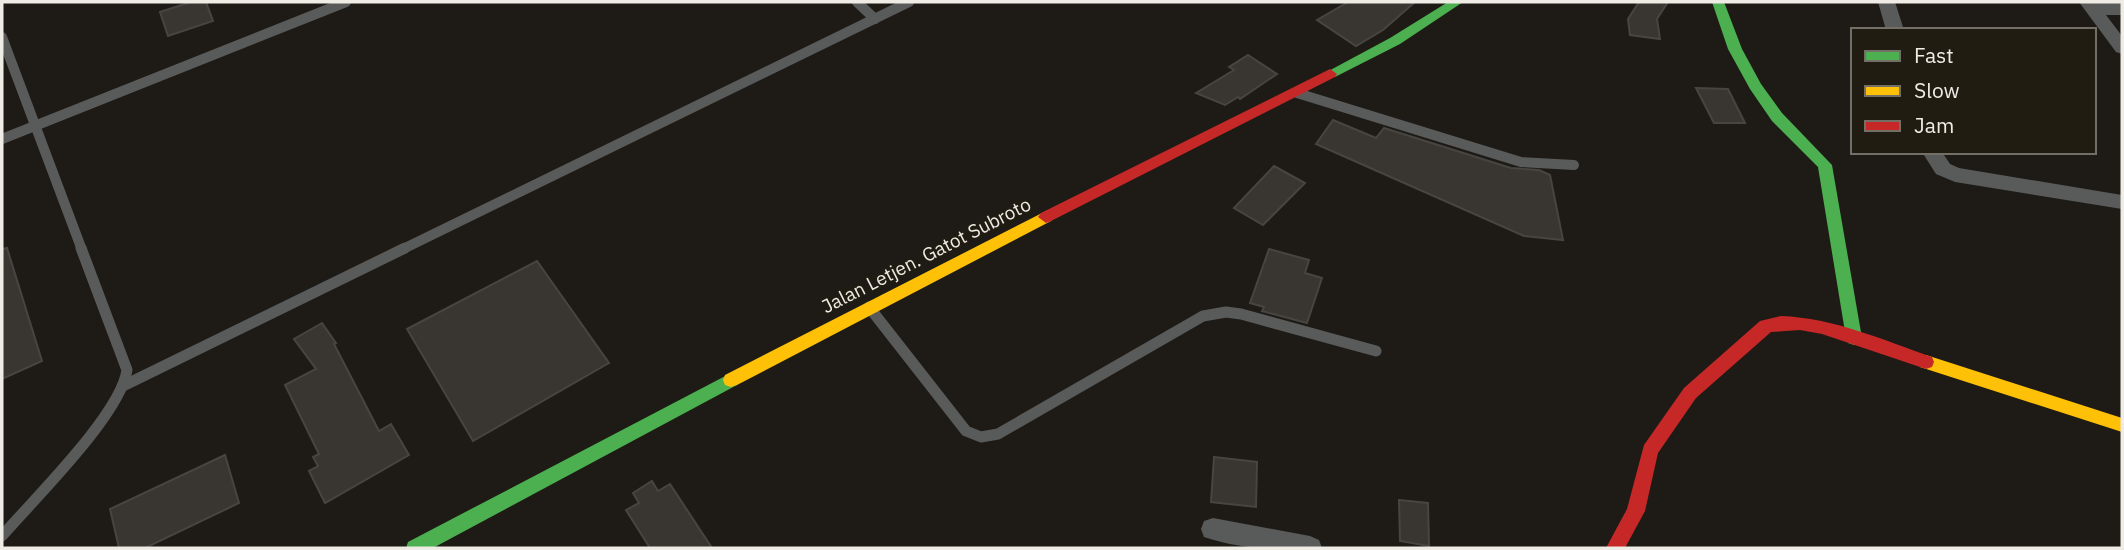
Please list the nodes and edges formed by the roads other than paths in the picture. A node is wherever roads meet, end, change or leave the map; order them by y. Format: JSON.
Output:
{"nodes":[{"id":1,"x":346,"y":2,"type":"edge"},
{"id":2,"x":857,"y":2,"type":"edge"},
{"id":3,"x":909,"y":2,"type":"edge"},
{"id":4,"x":1457,"y":2,"type":"edge"},
{"id":5,"x":1718,"y":2,"type":"edge"},
{"id":6,"x":1888,"y":2,"type":"edge"},
{"id":7,"x":2090,"y":5,"type":"edge"},
{"id":8,"x":2122,"y":9,"type":"edge"},
{"id":9,"x":875,"y":19,"type":"junction"},
{"id":10,"x":1894,"y":28,"type":"edge"},
{"id":11,"x":2,"y":37,"type":"edge"},
{"id":12,"x":2122,"y":48,"type":"edge"},
{"id":13,"x":1294,"y":92,"type":"junction"},
{"id":14,"x":36,"y":126,"type":"junction"},
{"id":15,"x":2,"y":139,"type":"edge"},
{"id":16,"x":1932,"y":154,"type":"edge"},
{"id":17,"x":1574,"y":165,"type":"dead end"},
{"id":18,"x":2122,"y":202,"type":"edge"},
{"id":19,"x":869,"y":307,"type":"junction"},
{"id":20,"x":1854,"y":338,"type":"junction"},
{"id":21,"x":1376,"y":351,"type":"dead end"},
{"id":22,"x":125,"y":384,"type":"junction"},
{"id":23,"x":2122,"y":425,"type":"edge"},
{"id":24,"x":1213,"y":529,"type":"dead end"},
{"id":25,"x":2,"y":536,"type":"edge"},
{"id":26,"x":457,"y":538,"type":"edge"},
{"id":27,"x":415,"y":548,"type":"edge"},
{"id":28,"x":1310,"y":548,"type":"edge"},
{"id":29,"x":1615,"y":548,"type":"edge"}],
"edges":[{"from":1,"to":14,"type":"lane"},
{"from":2,"to":9,"type":"lane"},
{"from":3,"to":9,"type":"lane"},
{"from":4,"to":13,"type":"street","name":"Jalan Letjen. Gatot Subroto"},
{"from":5,"to":20,"type":"street"},
{"from":6,"to":10,"type":"street"},
{"from":7,"to":8,"type":"street"},
{"from":7,"to":12,"type":"street"},
{"from":9,"to":22,"type":"lane"},
{"from":11,"to":14,"type":"lane"},
{"from":13,"to":17,"type":"lane"},
{"from":13,"to":19,"type":"street","name":"Jalan Letjen. Gatot Subroto"},
{"from":14,"to":15,"type":"lane"},
{"from":14,"to":22,"type":"lane"},
{"from":16,"to":18,"type":"street"},
{"from":19,"to":21,"type":"lane"},
{"from":19,"to":26,"type":"street","name":"Jalan Letjen. Gatot Subroto"},
{"from":20,"to":23,"type":"street"},
{"from":20,"to":29,"type":"street"},
{"from":22,"to":25,"type":"lane"},
{"from":24,"to":28,"type":"street"},
{"from":26,"to":27,"type":"street","name":"Jalan Letjen. Gatot Subroto"}]}
